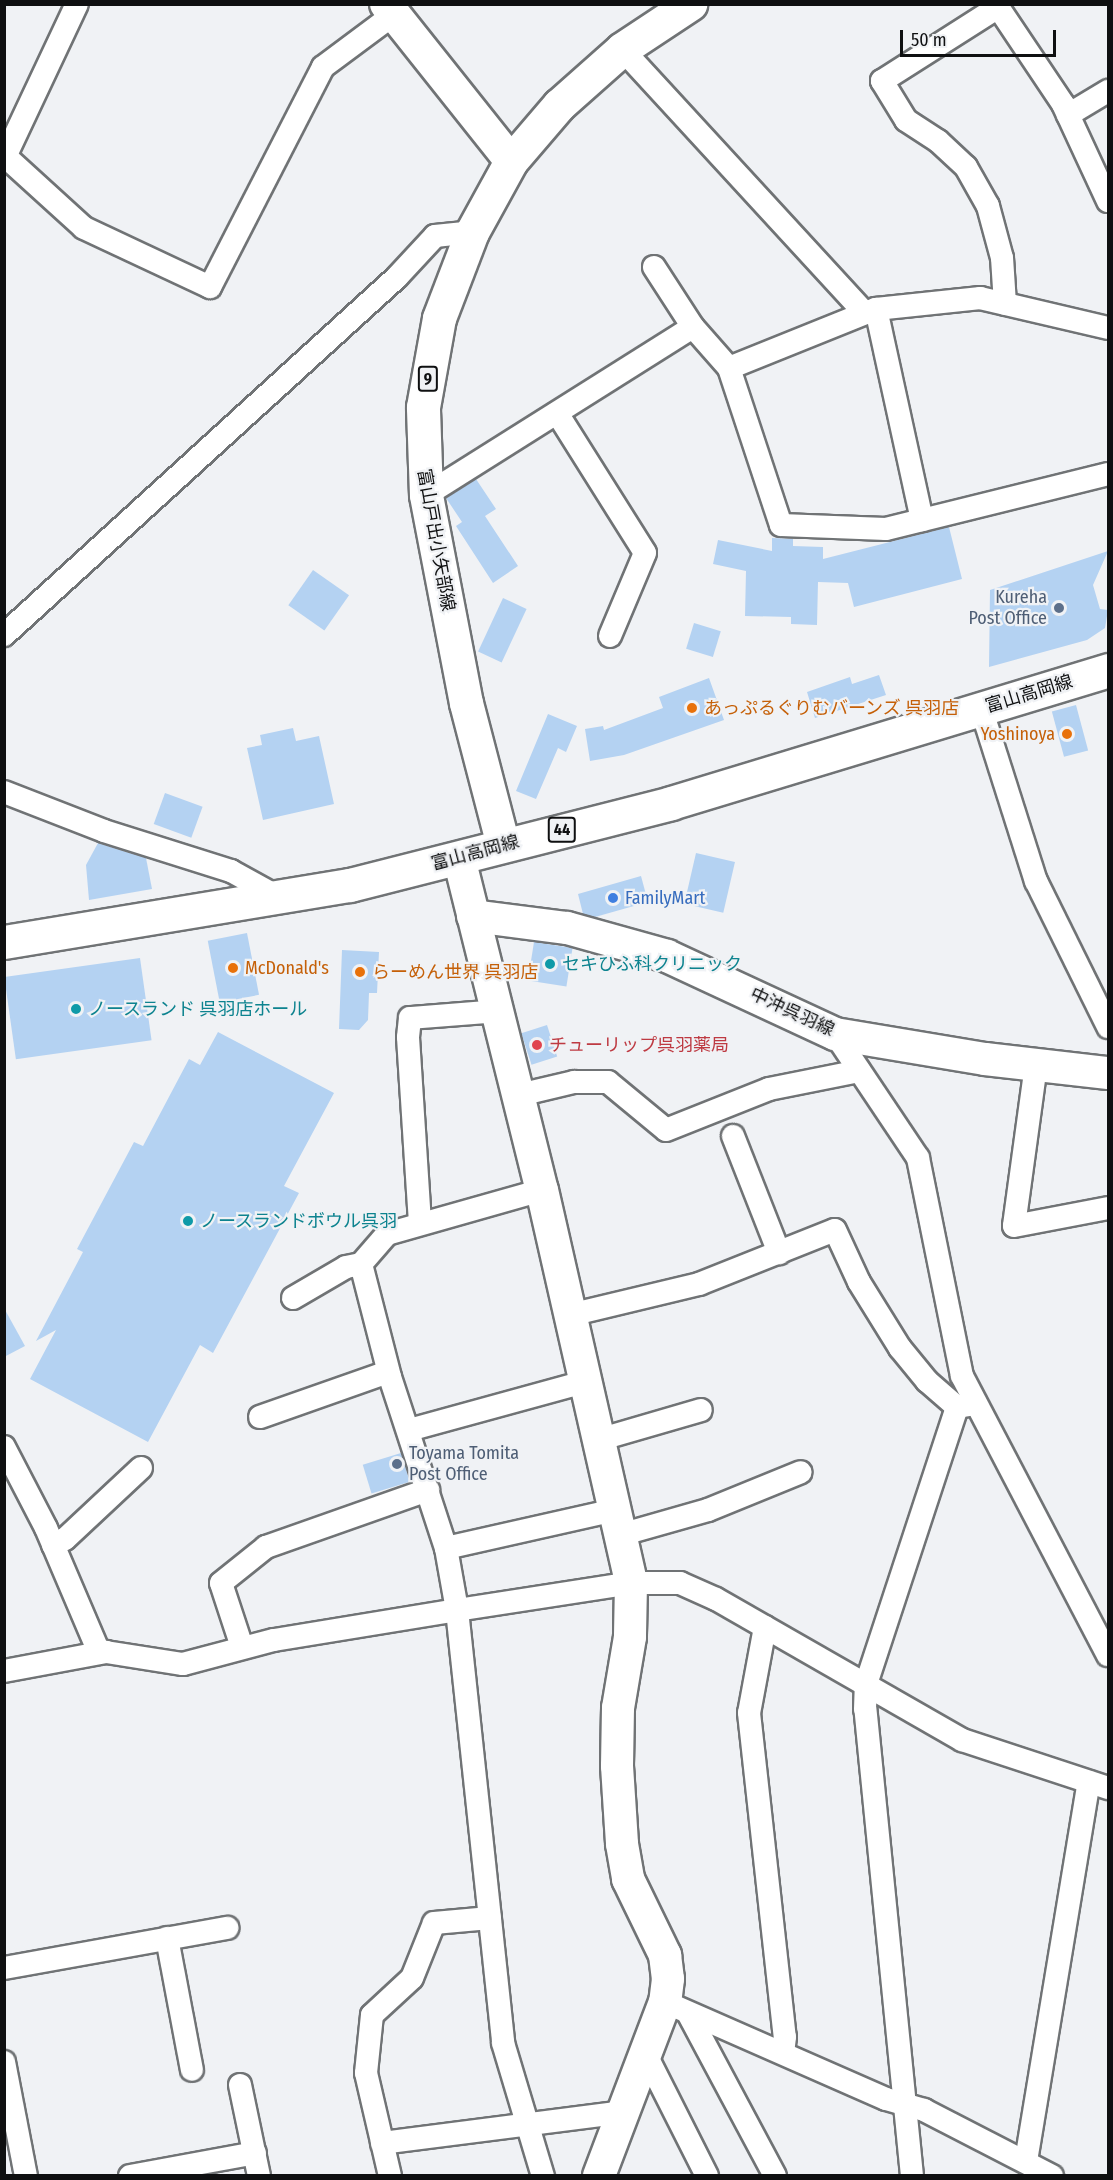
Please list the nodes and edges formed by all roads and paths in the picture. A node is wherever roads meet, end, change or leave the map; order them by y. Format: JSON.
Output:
{"nodes":[{"id":1,"x":77,"y":4,"type":"edge"},
{"id":2,"x":690,"y":4,"type":"edge"},
{"id":3,"x":390,"y":9,"type":"edge"},
{"id":4,"x":622,"y":49,"type":"junction"},
{"id":5,"x":1108,"y":91,"type":"edge"},
{"id":6,"x":1068,"y":115,"type":"junction"},
{"id":7,"x":5,"y":158,"type":"edge"},
{"id":8,"x":511,"y":161,"type":"junction"},
{"id":9,"x":1108,"y":201,"type":"edge"},
{"id":10,"x":472,"y":232,"type":"junction"},
{"id":11,"x":654,"y":267,"type":"dead end"},
{"id":12,"x":1005,"y":304,"type":"junction"},
{"id":13,"x":871,"y":311,"type":"junction"},
{"id":14,"x":693,"y":327,"type":"junction"},
{"id":15,"x":1108,"y":328,"type":"edge"},
{"id":16,"x":729,"y":368,"type":"junction"},
{"id":17,"x":556,"y":413,"type":"junction"},
{"id":18,"x":1108,"y":474,"type":"edge"},
{"id":19,"x":426,"y":495,"type":"junction"},
{"id":20,"x":922,"y":520,"type":"junction"},
{"id":21,"x":4,"y":634,"type":"edge"},
{"id":22,"x":610,"y":636,"type":"dead end"},
{"id":23,"x":1108,"y":670,"type":"edge"},
{"id":24,"x":981,"y":708,"type":"junction"},
{"id":25,"x":4,"y":792,"type":"edge"},
{"id":26,"x":503,"y":845,"type":"junction"},
{"id":27,"x":459,"y":858,"type":"junction"},
{"id":28,"x":278,"y":897,"type":"junction"},
{"id":29,"x":473,"y":916,"type":"junction"},
{"id":30,"x":4,"y":942,"type":"edge"},
{"id":31,"x":498,"y":1011,"type":"junction"},
{"id":32,"x":1108,"y":1027,"type":"edge"},
{"id":33,"x":835,"y":1034,"type":"junction"},
{"id":34,"x":1036,"y":1065,"type":"junction"},
{"id":35,"x":859,"y":1071,"type":"junction"},
{"id":36,"x":1108,"y":1073,"type":"edge"},
{"id":37,"x":519,"y":1095,"type":"junction"},
{"id":38,"x":733,"y":1136,"type":"dead end"},
{"id":39,"x":542,"y":1190,"type":"junction"},
{"id":40,"x":1108,"y":1208,"type":"edge"},
{"id":41,"x":420,"y":1223,"type":"junction"},
{"id":42,"x":779,"y":1253,"type":"junction"},
{"id":43,"x":362,"y":1264,"type":"junction"},
{"id":44,"x":293,"y":1298,"type":"dead end"},
{"id":45,"x":570,"y":1315,"type":"junction"},
{"id":46,"x":388,"y":1372,"type":"junction"},
{"id":47,"x":585,"y":1382,"type":"junction"},
{"id":48,"x":968,"y":1406,"type":"junction"},
{"id":49,"x":701,"y":1410,"type":"dead end"},
{"id":50,"x":260,"y":1417,"type":"dead end"},
{"id":51,"x":409,"y":1430,"type":"junction"},
{"id":52,"x":598,"y":1440,"type":"junction"},
{"id":53,"x":4,"y":1448,"type":"edge"},
{"id":54,"x":141,"y":1468,"type":"dead end"},
{"id":55,"x":801,"y":1472,"type":"dead end"},
{"id":56,"x":428,"y":1490,"type":"junction"},
{"id":57,"x":617,"y":1522,"type":"junction"},
{"id":58,"x":53,"y":1545,"type":"junction"},
{"id":59,"x":446,"y":1548,"type":"junction"},
{"id":60,"x":631,"y":1583,"type":"junction"},
{"id":61,"x":457,"y":1611,"type":"junction"},
{"id":62,"x":765,"y":1628,"type":"junction"},
{"id":63,"x":242,"y":1647,"type":"junction"},
{"id":64,"x":99,"y":1652,"type":"junction"},
{"id":65,"x":1108,"y":1655,"type":"edge"},
{"id":66,"x":4,"y":1671,"type":"edge"},
{"id":67,"x":866,"y":1684,"type":"junction"},
{"id":68,"x":1099,"y":1785,"type":"edge"},
{"id":69,"x":490,"y":1918,"type":"junction"},
{"id":70,"x":227,"y":1928,"type":"dead end"},
{"id":71,"x":167,"y":1938,"type":"junction"},
{"id":72,"x":4,"y":1968,"type":"edge"},
{"id":73,"x":676,"y":2007,"type":"junction"},
{"id":74,"x":645,"y":2053,"type":"junction"},
{"id":75,"x":783,"y":2053,"type":"junction"},
{"id":76,"x":4,"y":2062,"type":"edge"},
{"id":77,"x":192,"y":2070,"type":"dead end"},
{"id":78,"x":240,"y":2085,"type":"dead end"},
{"id":79,"x":906,"y":2103,"type":"junction"},
{"id":80,"x":623,"y":2112,"type":"junction"},
{"id":81,"x":528,"y":2124,"type":"junction"},
{"id":82,"x":382,"y":2143,"type":"junction"},
{"id":83,"x":255,"y":2153,"type":"junction"},
{"id":84,"x":1026,"y":2162,"type":"junction"},
{"id":85,"x":26,"y":2175,"type":"edge"},
{"id":86,"x":130,"y":2175,"type":"edge"},
{"id":87,"x":259,"y":2175,"type":"edge"},
{"id":88,"x":390,"y":2175,"type":"edge"},
{"id":89,"x":543,"y":2175,"type":"edge"},
{"id":90,"x":599,"y":2175,"type":"edge"},
{"id":91,"x":707,"y":2175,"type":"edge"},
{"id":92,"x":775,"y":2175,"type":"edge"},
{"id":93,"x":912,"y":2175,"type":"edge"},
{"id":94,"x":1052,"y":2175,"type":"edge"}],
"edges":[{"from":1,"to":7,"type":"street"},
{"from":2,"to":4,"type":"main road","name":"富山戸出小矢部線","number":"9"},
{"from":3,"to":7,"type":"street"},
{"from":3,"to":8,"type":"street"},
{"from":4,"to":8,"type":"main road","name":"富山戸出小矢部線","number":"9"},
{"from":4,"to":13,"type":"street"},
{"from":5,"to":6,"type":"street"},
{"from":6,"to":9,"type":"street"},
{"from":6,"to":12,"type":"street"},
{"from":8,"to":10,"type":"main road","name":"富山戸出小矢部線","number":"9"},
{"from":10,"to":19,"type":"main road","name":"富山戸出小矢部線","number":"9"},
{"from":10,"to":21,"type":"street"},
{"from":11,"to":14,"type":"street"},
{"from":12,"to":13,"type":"street"},
{"from":12,"to":15,"type":"street"},
{"from":13,"to":16,"type":"street"},
{"from":13,"to":20,"type":"street"},
{"from":14,"to":16,"type":"street"},
{"from":14,"to":17,"type":"street"},
{"from":16,"to":20,"type":"street"},
{"from":17,"to":19,"type":"street"},
{"from":17,"to":22,"type":"street"},
{"from":18,"to":20,"type":"street"},
{"from":19,"to":26,"type":"main road","name":"富山戸出小矢部線","number":"9"},
{"from":23,"to":24,"type":"main road","name":"富山高岡線","number":"44"},
{"from":24,"to":26,"type":"main road","name":"富山高岡線","number":"44"},
{"from":24,"to":32,"type":"street"},
{"from":25,"to":28,"type":"street"},
{"from":26,"to":27,"type":"main road","name":"富山高岡線","number":"44"},
{"from":27,"to":28,"type":"main road","name":"富山高岡線","number":"44"},
{"from":27,"to":29,"type":"street"},
{"from":28,"to":30,"type":"main road","name":"富山高岡線","number":"44"},
{"from":29,"to":31,"type":"street"},
{"from":29,"to":33,"type":"street","name":"中沖呉羽線"},
{"from":31,"to":37,"type":"street"},
{"from":31,"to":41,"type":"street"},
{"from":33,"to":34,"type":"street","name":"中沖呉羽線"},
{"from":33,"to":35,"type":"street"},
{"from":34,"to":36,"type":"street","name":"中沖呉羽線"},
{"from":34,"to":40,"type":"street"},
{"from":35,"to":37,"type":"street"},
{"from":35,"to":48,"type":"street"},
{"from":37,"to":39,"type":"street"},
{"from":38,"to":42,"type":"street"},
{"from":39,"to":41,"type":"street"},
{"from":39,"to":45,"type":"street"},
{"from":41,"to":43,"type":"street"},
{"from":42,"to":45,"type":"street"},
{"from":42,"to":48,"type":"street"},
{"from":43,"to":44,"type":"street"},
{"from":43,"to":46,"type":"street"},
{"from":45,"to":47,"type":"street"},
{"from":46,"to":50,"type":"street"},
{"from":46,"to":51,"type":"street"},
{"from":47,"to":51,"type":"street"},
{"from":47,"to":52,"type":"street"},
{"from":48,"to":65,"type":"street"},
{"from":48,"to":67,"type":"street"},
{"from":49,"to":52,"type":"street"},
{"from":51,"to":56,"type":"street"},
{"from":52,"to":57,"type":"street"},
{"from":53,"to":58,"type":"street"},
{"from":54,"to":58,"type":"street"},
{"from":55,"to":57,"type":"street"},
{"from":56,"to":59,"type":"street"},
{"from":56,"to":63,"type":"street"},
{"from":57,"to":59,"type":"street"},
{"from":57,"to":60,"type":"street"},
{"from":58,"to":64,"type":"street"},
{"from":59,"to":61,"type":"street"},
{"from":60,"to":61,"type":"street"},
{"from":60,"to":62,"type":"street"},
{"from":60,"to":73,"type":"street"},
{"from":61,"to":63,"type":"street"},
{"from":61,"to":69,"type":"street"},
{"from":62,"to":67,"type":"street"},
{"from":62,"to":75,"type":"street"},
{"from":63,"to":64,"type":"street"},
{"from":64,"to":66,"type":"street"},
{"from":67,"to":68,"type":"street"},
{"from":67,"to":79,"type":"street"},
{"from":68,"to":84,"type":"street"},
{"from":69,"to":81,"type":"street"},
{"from":69,"to":82,"type":"street"},
{"from":70,"to":71,"type":"street"},
{"from":71,"to":72,"type":"street"},
{"from":71,"to":77,"type":"street"},
{"from":73,"to":74,"type":"street"},
{"from":73,"to":75,"type":"street"},
{"from":73,"to":92,"type":"street"},
{"from":74,"to":80,"type":"street"},
{"from":74,"to":91,"type":"street"},
{"from":75,"to":79,"type":"street"},
{"from":76,"to":85,"type":"street"},
{"from":78,"to":83,"type":"street"},
{"from":79,"to":84,"type":"street"},
{"from":79,"to":93,"type":"street"},
{"from":80,"to":81,"type":"street"},
{"from":80,"to":90,"type":"street"},
{"from":81,"to":82,"type":"street"},
{"from":81,"to":89,"type":"street"},
{"from":82,"to":88,"type":"street"},
{"from":83,"to":86,"type":"street"},
{"from":83,"to":87,"type":"street"},
{"from":84,"to":94,"type":"street"}]}
